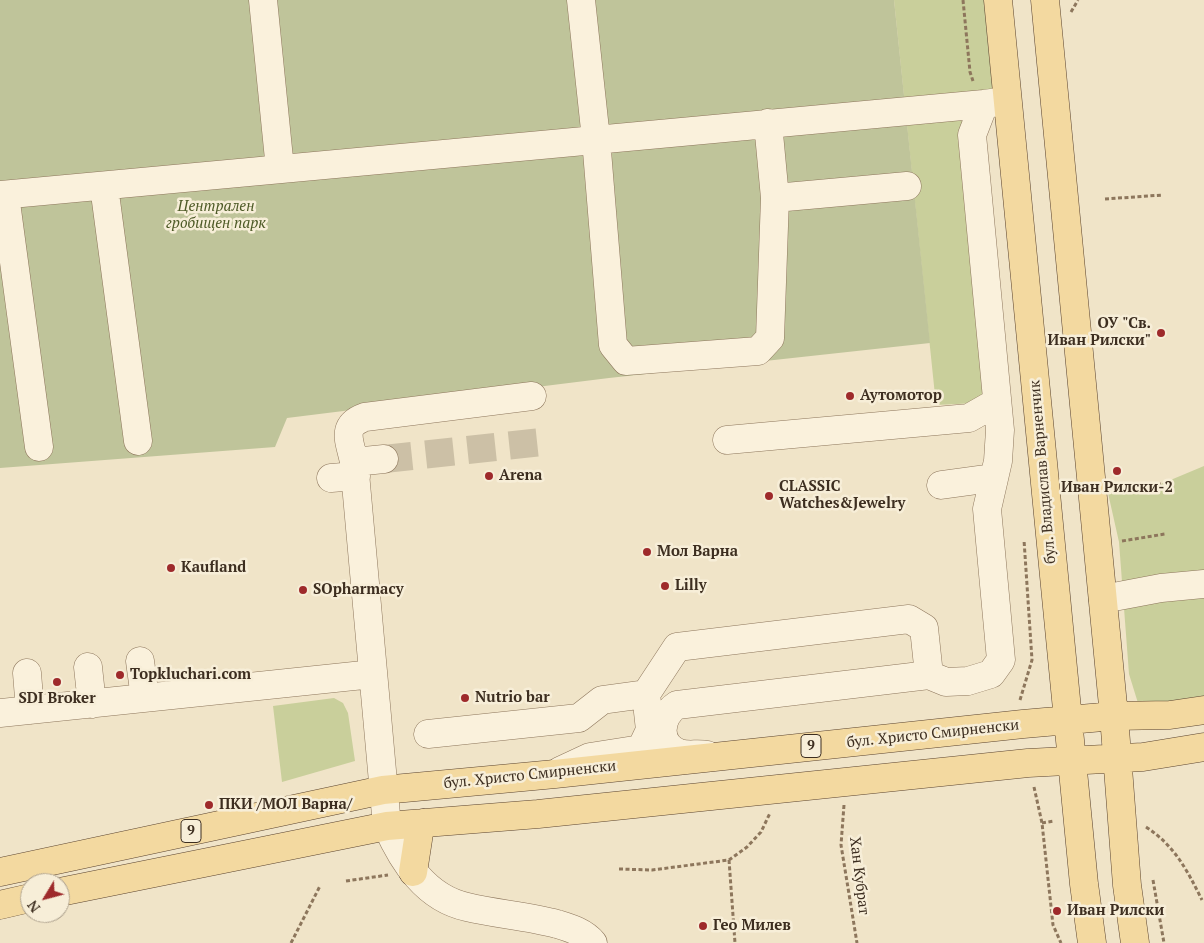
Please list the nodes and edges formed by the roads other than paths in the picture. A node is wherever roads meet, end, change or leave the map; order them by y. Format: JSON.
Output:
{"nodes":[{"id":1,"x":263,"y":0,"type":"edge"},
{"id":2,"x":581,"y":0,"type":"edge"},
{"id":3,"x":998,"y":0,"type":"edge"},
{"id":4,"x":1045,"y":0,"type":"edge"},
{"id":5,"x":996,"y":102,"type":"junction"},
{"id":6,"x":768,"y":123,"type":"junction"},
{"id":7,"x":596,"y":139,"type":"junction"},
{"id":8,"x":280,"y":169,"type":"junction"},
{"id":9,"x":104,"y":186,"type":"junction"},
{"id":10,"x":907,"y":186,"type":"dead end"},
{"id":11,"x":2,"y":195,"type":"edge"},
{"id":12,"x":775,"y":198,"type":"junction"},
{"id":13,"x":532,"y":396,"type":"dead end"},
{"id":14,"x":998,"y":402,"type":"junction"},
{"id":15,"x":970,"y":418,"type":"junction"},
{"id":16,"x":1000,"y":430,"type":"junction"},
{"id":17,"x":728,"y":440,"type":"dead end"},
{"id":18,"x":138,"y":441,"type":"dead end"},
{"id":19,"x":39,"y":447,"type":"dead end"},
{"id":20,"x":384,"y":459,"type":"tunnel mouth"},
{"id":21,"x":992,"y":470,"type":"junction"},
{"id":22,"x":347,"y":472,"type":"junction"},
{"id":23,"x":940,"y":485,"type":"dead end"},
{"id":24,"x":1204,"y":584,"type":"edge"},
{"id":25,"x":1103,"y":599,"type":"junction"},
{"id":26,"x":140,"y":661,"type":"dead end"},
{"id":27,"x":88,"y":667,"type":"dead end"},
{"id":28,"x":27,"y":673,"type":"dead end"},
{"id":29,"x":374,"y":674,"type":"junction"},
{"id":30,"x":929,"y":674,"type":"junction"},
{"id":31,"x":646,"y":694,"type":"junction"},
{"id":32,"x":145,"y":698,"type":"junction"},
{"id":33,"x":92,"y":704,"type":"junction"},
{"id":34,"x":30,"y":710,"type":"junction"},
{"id":35,"x":1204,"y":710,"type":"edge"},
{"id":36,"x":0,"y":713,"type":"edge"},
{"id":37,"x":1114,"y":716,"type":"junction"},
{"id":38,"x":1068,"y":721,"type":"junction"},
{"id":39,"x":428,"y":734,"type":"dead end"},
{"id":40,"x":1204,"y":747,"type":"edge"},
{"id":41,"x":716,"y":756,"type":"junction"},
{"id":42,"x":1117,"y":759,"type":"junction"},
{"id":43,"x":1071,"y":761,"type":"junction"},
{"id":44,"x":555,"y":774,"type":"junction"},
{"id":45,"x":383,"y":790,"type":"junction"},
{"id":46,"x":424,"y":823,"type":"junction"},
{"id":47,"x":387,"y":826,"type":"junction"},
{"id":48,"x":0,"y":872,"type":"edge"},
{"id":49,"x":413,"y":872,"type":"junction"},
{"id":50,"x":70,"y":890,"type":"edge"},
{"id":51,"x":20,"y":900,"type":"edge"},
{"id":52,"x":0,"y":904,"type":"edge"},
{"id":53,"x":593,"y":943,"type":"edge"},
{"id":54,"x":1092,"y":943,"type":"edge"},
{"id":55,"x":1135,"y":943,"type":"edge"}],
"edges":[{"from":1,"to":8,"type":"street"},
{"from":2,"to":7,"type":"street"},
{"from":3,"to":5,"type":"main road","name":"бул. Владислав Варненчик"},
{"from":4,"to":25,"type":"main road"},
{"from":5,"to":6,"type":"street"},
{"from":5,"to":14,"type":"street"},
{"from":5,"to":38,"type":"main road","name":"бул. Владислав Варненчик"},
{"from":6,"to":7,"type":"street"},
{"from":6,"to":12,"type":"street"},
{"from":7,"to":8,"type":"street"},
{"from":7,"to":12,"type":"street"},
{"from":8,"to":9,"type":"street"},
{"from":9,"to":11,"type":"street"},
{"from":9,"to":18,"type":"street"},
{"from":10,"to":12,"type":"street"},
{"from":11,"to":19,"type":"street"},
{"from":13,"to":22,"type":"street"},
{"from":14,"to":15,"type":"street"},
{"from":14,"to":16,"type":"street"},
{"from":15,"to":16,"type":"street"},
{"from":15,"to":17,"type":"street"},
{"from":16,"to":21,"type":"street"},
{"from":20,"to":22,"type":"street"},
{"from":21,"to":23,"type":"street"},
{"from":21,"to":30,"type":"street"},
{"from":22,"to":29,"type":"street"},
{"from":24,"to":25,"type":"street"},
{"from":25,"to":37,"type":"main road"},
{"from":26,"to":32,"type":"street"},
{"from":27,"to":33,"type":"street"},
{"from":28,"to":34,"type":"street"},
{"from":29,"to":32,"type":"street"},
{"from":29,"to":45,"type":"street"},
{"from":30,"to":31,"type":"street"},
{"from":30,"to":41,"type":"street"},
{"from":31,"to":39,"type":"street"},
{"from":31,"to":44,"type":"street"},
{"from":32,"to":33,"type":"street"},
{"from":33,"to":34,"type":"street"},
{"from":34,"to":36,"type":"street"},
{"from":35,"to":37,"type":"main road","number":"9"},
{"from":37,"to":38,"type":"main road","number":"9"},
{"from":37,"to":42,"type":"main road"},
{"from":38,"to":41,"type":"main road","name":"бул. Христо Смирненски","number":"9"},
{"from":38,"to":43,"type":"main road","name":"бул. Владислав Варненчик"},
{"from":40,"to":42,"type":"main road","number":"9"},
{"from":41,"to":44,"type":"main road","name":"бул. Христо Смирненски","number":"9"},
{"from":42,"to":43,"type":"main road","number":"9"},
{"from":42,"to":55,"type":"main road"},
{"from":43,"to":46,"type":"main road","number":"9"},
{"from":43,"to":54,"type":"main road","name":"бул. Владислав Варненчик"},
{"from":44,"to":45,"type":"main road","name":"бул. Христо Смирненски","number":"9"},
{"from":45,"to":47,"type":"street"},
{"from":45,"to":48,"type":"main road","name":"бул. Христо Смирненски","number":"9"},
{"from":46,"to":47,"type":"main road","number":"9"},
{"from":46,"to":49,"type":"main road"},
{"from":47,"to":49,"type":"street"},
{"from":47,"to":50,"type":"main road","number":"9"},
{"from":49,"to":53,"type":"street"},
{"from":51,"to":52,"type":"main road"}]}
